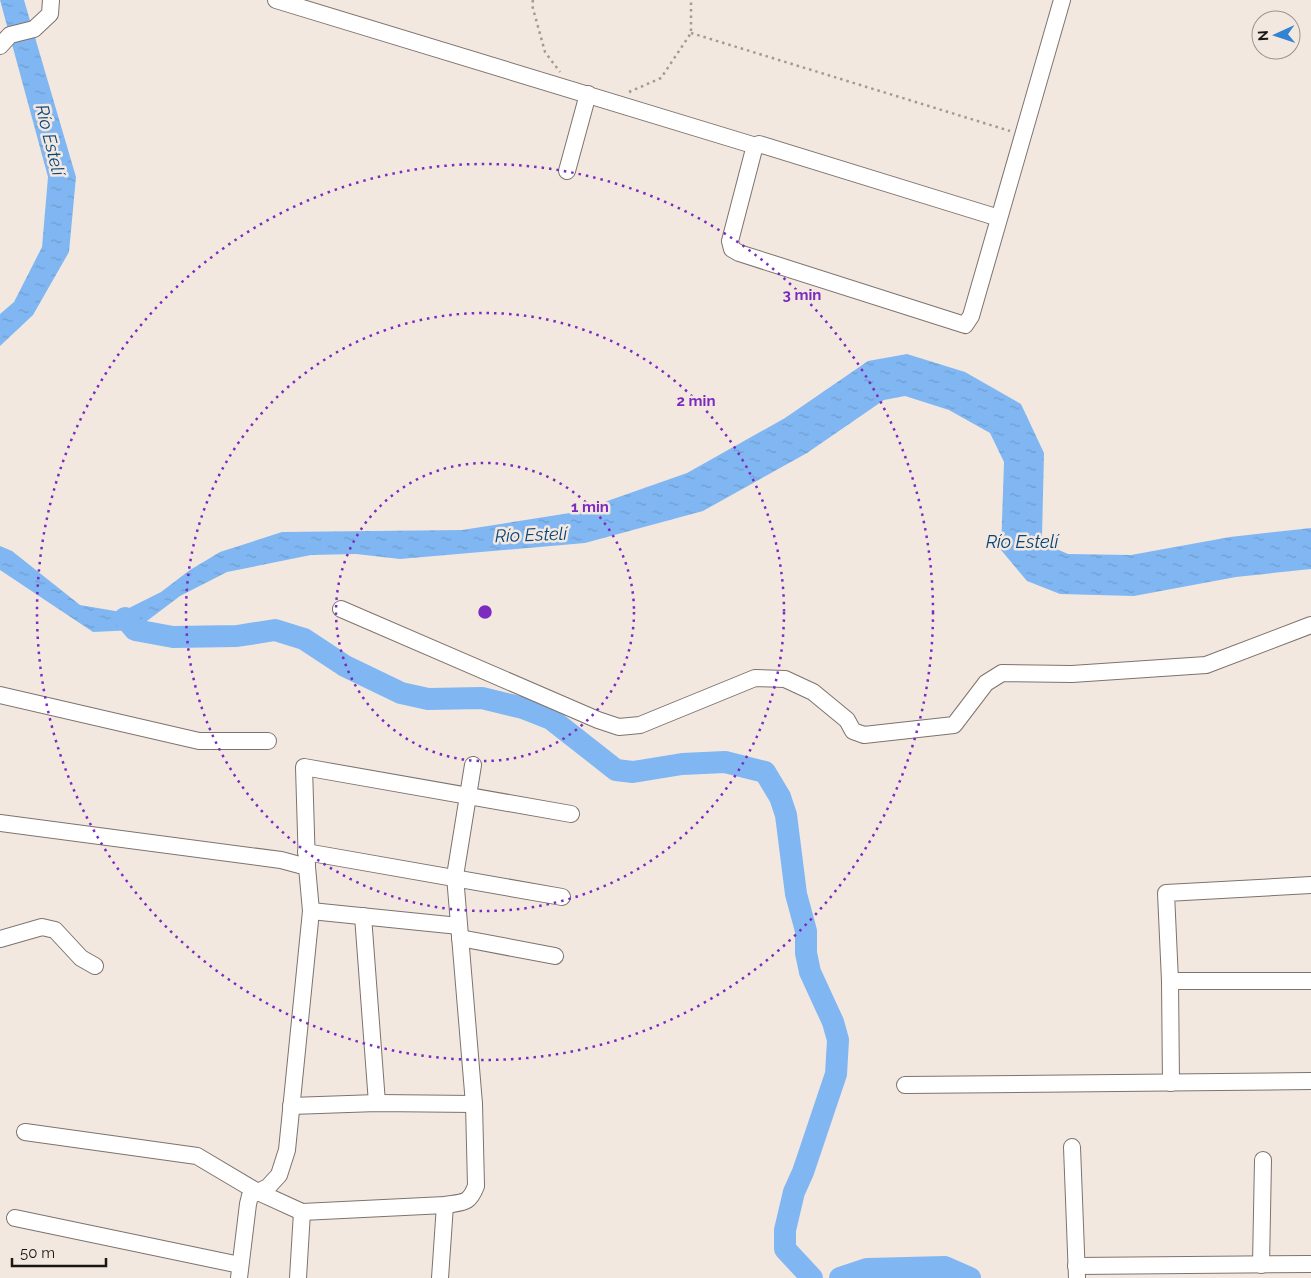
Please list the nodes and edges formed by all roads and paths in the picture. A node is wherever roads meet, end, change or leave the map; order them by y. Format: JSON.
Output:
{"nodes":[{"id":1,"x":50,"y":0,"type":"edge"},
{"id":2,"x":276,"y":0,"type":"edge"},
{"id":3,"x":533,"y":0,"type":"edge"},
{"id":4,"x":691,"y":0,"type":"edge"},
{"id":5,"x":1062,"y":0,"type":"edge"},
{"id":6,"x":690,"y":33,"type":"junction"},
{"id":7,"x":0,"y":46,"type":"edge"},
{"id":8,"x":561,"y":73,"type":"dead end"},
{"id":9,"x":627,"y":92,"type":"dead end"},
{"id":10,"x":588,"y":94,"type":"junction"},
{"id":11,"x":1023,"y":135,"type":"junction"},
{"id":12,"x":756,"y":146,"type":"junction"},
{"id":13,"x":567,"y":171,"type":"dead end"},
{"id":14,"x":999,"y":218,"type":"junction"},
{"id":15,"x":341,"y":609,"type":"dead end"},
{"id":16,"x":1311,"y":625,"type":"edge"},
{"id":17,"x":0,"y":695,"type":"edge"},
{"id":18,"x":268,"y":741,"type":"dead end"},
{"id":19,"x":473,"y":765,"type":"dead end"},
{"id":20,"x":468,"y":794,"type":"junction"},
{"id":21,"x":571,"y":814,"type":"dead end"},
{"id":22,"x":0,"y":823,"type":"edge"},
{"id":23,"x":306,"y":859,"type":"junction"},
{"id":24,"x":454,"y":876,"type":"junction"},
{"id":25,"x":1311,"y":885,"type":"edge"},
{"id":26,"x":562,"y":897,"type":"dead end"},
{"id":27,"x":311,"y":911,"type":"junction"},
{"id":28,"x":363,"y":916,"type":"junction"},
{"id":29,"x":459,"y":932,"type":"junction"},
{"id":30,"x":0,"y":939,"type":"edge"},
{"id":31,"x":555,"y":956,"type":"dead end"},
{"id":32,"x":95,"y":966,"type":"dead end"},
{"id":33,"x":1170,"y":981,"type":"junction"},
{"id":34,"x":1311,"y":981,"type":"edge"},
{"id":35,"x":1311,"y":1081,"type":"edge"},
{"id":36,"x":1171,"y":1083,"type":"junction"},
{"id":37,"x":905,"y":1085,"type":"dead end"},
{"id":38,"x":377,"y":1103,"type":"junction"},
{"id":39,"x":474,"y":1104,"type":"junction"},
{"id":40,"x":292,"y":1106,"type":"junction"},
{"id":41,"x":25,"y":1132,"type":"dead end"},
{"id":42,"x":1072,"y":1147,"type":"dead end"},
{"id":43,"x":1263,"y":1160,"type":"dead end"},
{"id":44,"x":256,"y":1191,"type":"junction"},
{"id":45,"x":445,"y":1205,"type":"junction"},
{"id":46,"x":302,"y":1212,"type":"junction"},
{"id":47,"x":15,"y":1218,"type":"dead end"},
{"id":48,"x":1311,"y":1264,"type":"edge"},
{"id":49,"x":1260,"y":1265,"type":"junction"},
{"id":50,"x":240,"y":1271,"type":"edge"},
{"id":51,"x":1077,"y":1272,"type":"edge"},
{"id":52,"x":298,"y":1278,"type":"edge"},
{"id":53,"x":440,"y":1278,"type":"edge"}],
"edges":[{"from":1,"to":7,"type":"street"},
{"from":2,"to":10,"type":"street"},
{"from":3,"to":8,"type":"path"},
{"from":4,"to":6,"type":"path"},
{"from":5,"to":11,"type":"street"},
{"from":6,"to":9,"type":"path"},
{"from":6,"to":11,"type":"path"},
{"from":10,"to":12,"type":"street"},
{"from":10,"to":13,"type":"street"},
{"from":11,"to":14,"type":"street"},
{"from":12,"to":14,"type":"street"},
{"from":12,"to":14,"type":"street"},
{"from":15,"to":16,"type":"street"},
{"from":17,"to":18,"type":"street"},
{"from":19,"to":20,"type":"street"},
{"from":20,"to":21,"type":"street"},
{"from":20,"to":23,"type":"street"},
{"from":20,"to":24,"type":"street"},
{"from":22,"to":23,"type":"street"},
{"from":23,"to":24,"type":"street"},
{"from":23,"to":27,"type":"street"},
{"from":24,"to":26,"type":"street"},
{"from":24,"to":29,"type":"street"},
{"from":25,"to":33,"type":"street"},
{"from":27,"to":28,"type":"street"},
{"from":27,"to":40,"type":"street"},
{"from":28,"to":29,"type":"street"},
{"from":28,"to":38,"type":"street"},
{"from":29,"to":31,"type":"street"},
{"from":29,"to":39,"type":"street"},
{"from":30,"to":32,"type":"street"},
{"from":33,"to":34,"type":"street"},
{"from":33,"to":36,"type":"street"},
{"from":35,"to":36,"type":"street"},
{"from":36,"to":37,"type":"street"},
{"from":38,"to":39,"type":"street"},
{"from":38,"to":40,"type":"street"},
{"from":39,"to":45,"type":"street"},
{"from":40,"to":44,"type":"street"},
{"from":41,"to":44,"type":"street"},
{"from":42,"to":51,"type":"street"},
{"from":43,"to":49,"type":"street"},
{"from":44,"to":46,"type":"street"},
{"from":44,"to":50,"type":"street"},
{"from":45,"to":46,"type":"street"},
{"from":45,"to":53,"type":"street"},
{"from":46,"to":52,"type":"street"},
{"from":47,"to":50,"type":"street"},
{"from":48,"to":49,"type":"street"},
{"from":49,"to":51,"type":"street"}]}
